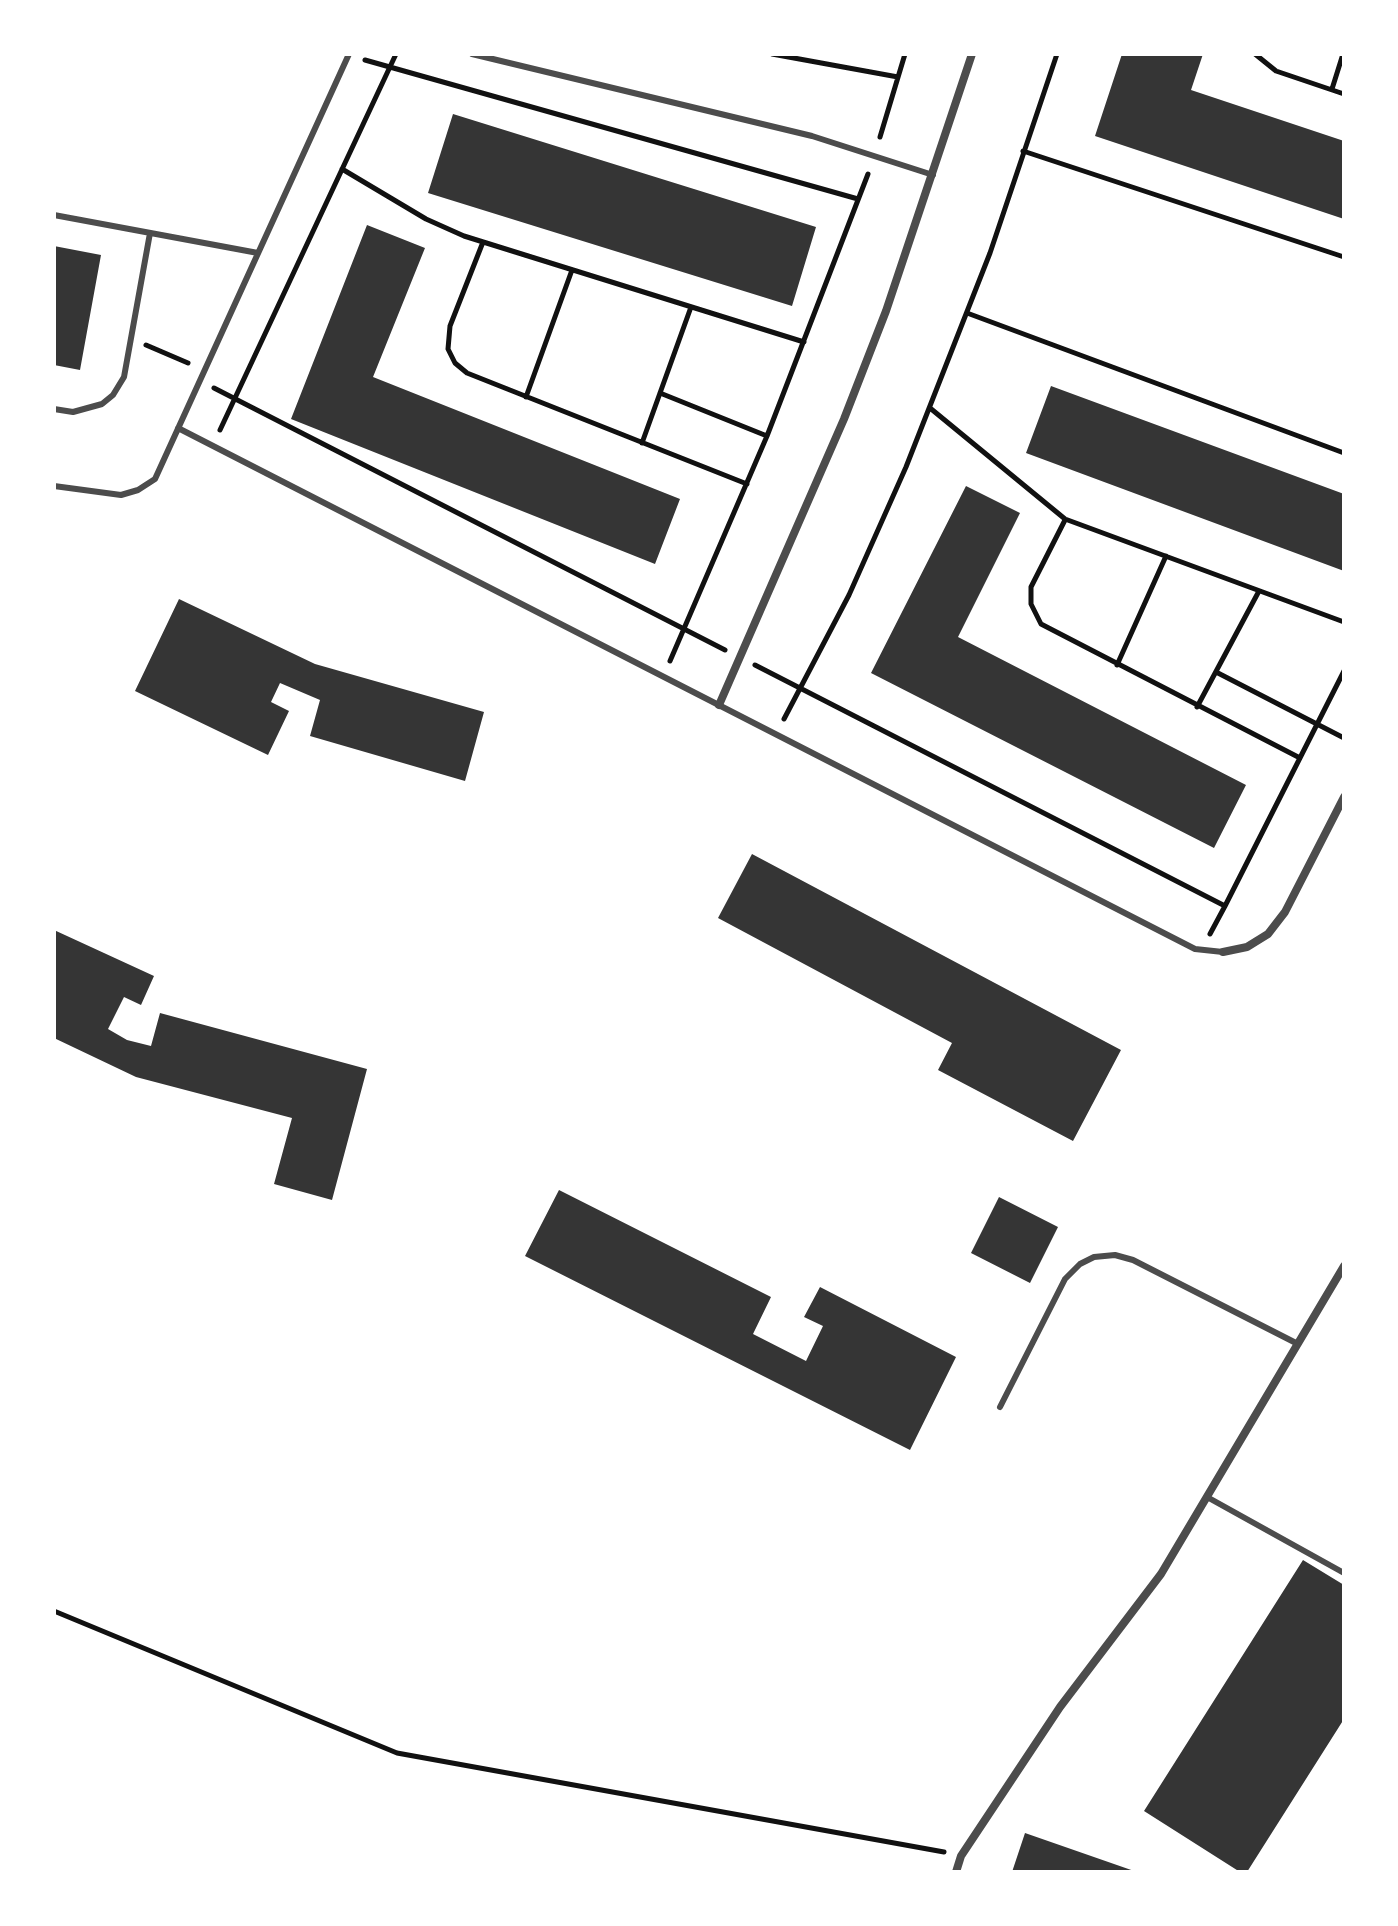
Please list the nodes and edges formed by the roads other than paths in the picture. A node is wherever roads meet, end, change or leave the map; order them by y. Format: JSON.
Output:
{"nodes":[{"id":1,"x":472,"y":54,"type":"edge"},
{"id":2,"x":972,"y":54,"type":"edge"},
{"id":3,"x":349,"y":55,"type":"edge"},
{"id":4,"x":933,"y":175,"type":"junction"},
{"id":5,"x":54,"y":215,"type":"edge"},
{"id":6,"x":150,"y":233,"type":"junction"},
{"id":7,"x":258,"y":253,"type":"junction"},
{"id":8,"x":54,"y":409,"type":"edge"},
{"id":9,"x":178,"y":428,"type":"junction"},
{"id":10,"x":54,"y":486,"type":"edge"},
{"id":11,"x":719,"y":705,"type":"junction"},
{"id":12,"x":1344,"y":797,"type":"edge"},
{"id":13,"x":1223,"y":952,"type":"joint"},
{"id":14,"x":1344,"y":1266,"type":"edge"},
{"id":15,"x":1296,"y":1343,"type":"junction"},
{"id":16,"x":1000,"y":1407,"type":"dead end"},
{"id":17,"x":1207,"y":1497,"type":"junction"},
{"id":18,"x":1344,"y":1573,"type":"edge"},
{"id":19,"x":956,"y":1872,"type":"edge"}],
"edges":[{"from":1,"to":4,"type":"lane"},
{"from":2,"to":4,"type":"street"},
{"from":3,"to":7,"type":"lane"},
{"from":4,"to":11,"type":"street"},
{"from":5,"to":6,"type":"lane"},
{"from":6,"to":7,"type":"lane"},
{"from":6,"to":8,"type":"lane"},
{"from":7,"to":9,"type":"lane"},
{"from":9,"to":10,"type":"lane"},
{"from":9,"to":11,"type":"lane"},
{"from":11,"to":13,"type":"lane"},
{"from":12,"to":13,"type":"street"},
{"from":14,"to":15,"type":"street"},
{"from":15,"to":16,"type":"lane"},
{"from":15,"to":17,"type":"street"},
{"from":17,"to":18,"type":"lane"},
{"from":17,"to":19,"type":"street"}]}
